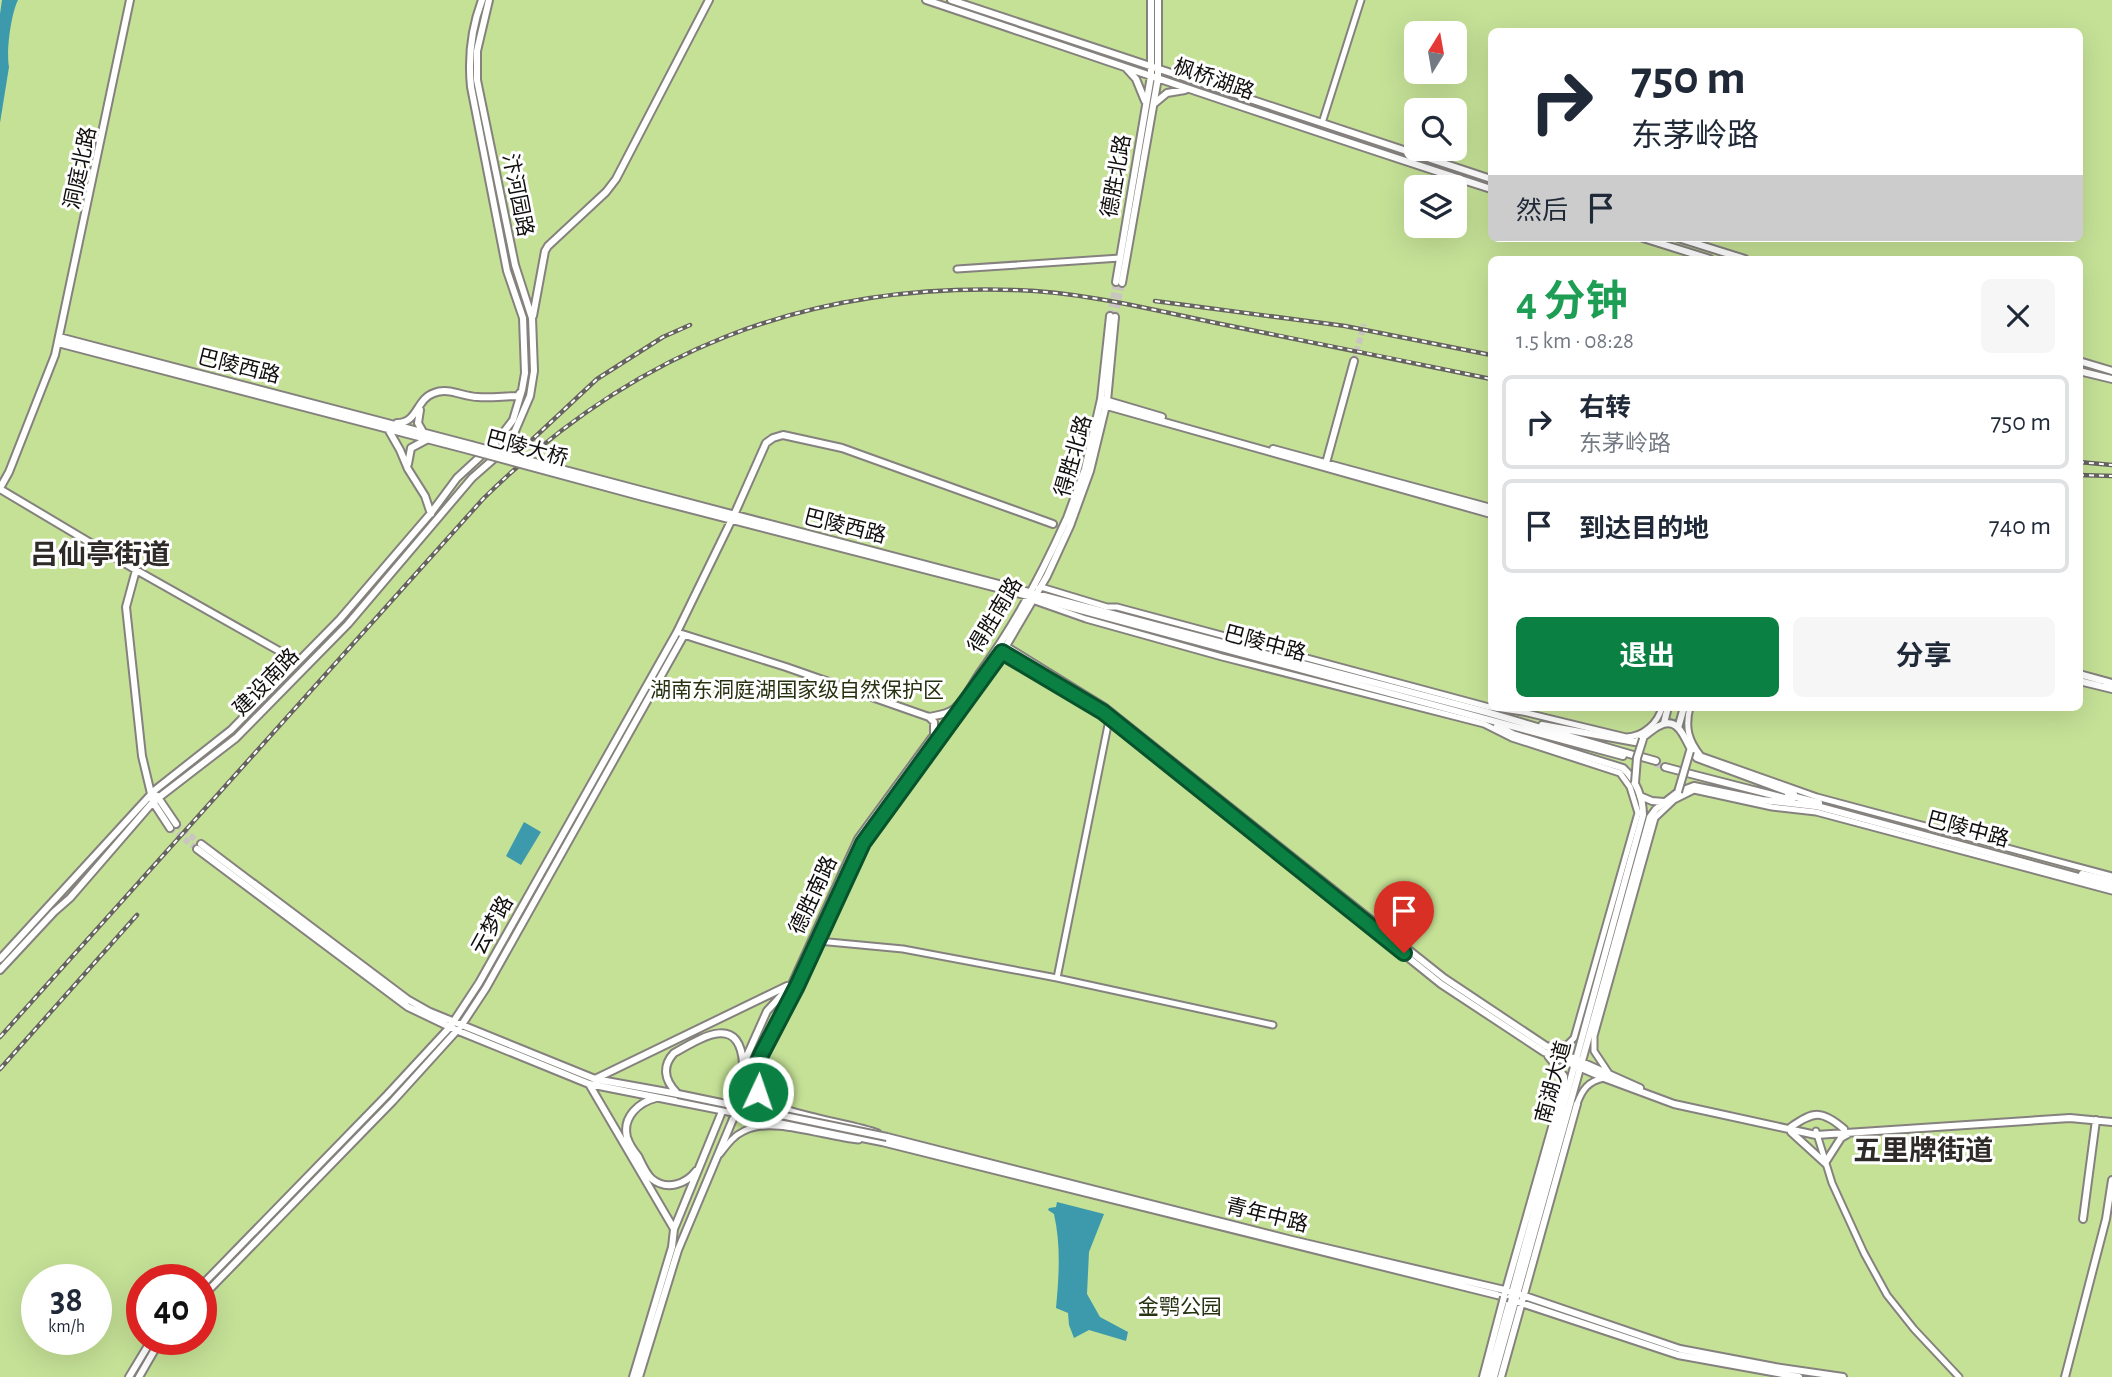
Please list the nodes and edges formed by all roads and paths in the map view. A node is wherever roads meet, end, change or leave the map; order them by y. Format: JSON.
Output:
{"nodes":[{"id":1,"x":131,"y":0,"type":"edge"},
{"id":2,"x":482,"y":0,"type":"edge"},
{"id":3,"x":489,"y":0,"type":"edge"},
{"id":4,"x":709,"y":0,"type":"edge"},
{"id":5,"x":926,"y":0,"type":"edge"},
{"id":6,"x":951,"y":0,"type":"edge"},
{"id":7,"x":1151,"y":0,"type":"edge"},
{"id":8,"x":1158,"y":0,"type":"edge"},
{"id":9,"x":1361,"y":0,"type":"edge"},
{"id":10,"x":1125,"y":67,"type":"junction"},
{"id":11,"x":1150,"y":67,"type":"junction"},
{"id":12,"x":1159,"y":70,"type":"junction"},
{"id":13,"x":1155,"y":77,"type":"junction"},
{"id":14,"x":1188,"y":90,"type":"junction"},
{"id":15,"x":1150,"y":105,"type":"junction"},
{"id":16,"x":1322,"y":123,"type":"junction"},
{"id":17,"x":1488,"y":178,"type":"edge"},
{"id":18,"x":1488,"y":189,"type":"edge"},
{"id":19,"x":1656,"y":242,"type":"edge"},
{"id":20,"x":1691,"y":242,"type":"edge"},
{"id":21,"x":1700,"y":256,"type":"edge"},
{"id":22,"x":1735,"y":256,"type":"edge"},
{"id":23,"x":1120,"y":258,"type":"junction"},
{"id":24,"x":957,"y":269,"type":"dead end"},
{"id":25,"x":1112,"y":316,"type":"tunnel mouth"},
{"id":26,"x":532,"y":318,"type":"junction"},
{"id":27,"x":60,"y":340,"type":"junction"},
{"id":28,"x":1354,"y":361,"type":"tunnel mouth"},
{"id":29,"x":2083,"y":362,"type":"edge"},
{"id":30,"x":2112,"y":370,"type":"edge"},
{"id":31,"x":2083,"y":372,"type":"edge"},
{"id":32,"x":2112,"y":379,"type":"edge"},
{"id":33,"x":523,"y":390,"type":"junction"},
{"id":34,"x":530,"y":396,"type":"joint"},
{"id":35,"x":424,"y":398,"type":"junction"},
{"id":36,"x":1104,"y":403,"type":"junction"},
{"id":37,"x":388,"y":426,"type":"junction"},
{"id":38,"x":410,"y":429,"type":"joint"},
{"id":39,"x":402,"y":433,"type":"joint"},
{"id":40,"x":426,"y":437,"type":"junction"},
{"id":41,"x":1326,"y":463,"type":"junction"},
{"id":42,"x":408,"y":469,"type":"junction"},
{"id":43,"x":0,"y":489,"type":"edge"},
{"id":44,"x":643,"y":494,"type":"joint"},
{"id":45,"x":1488,"y":507,"type":"edge"},
{"id":46,"x":1488,"y":512,"type":"edge"},
{"id":47,"x":430,"y":513,"type":"junction"},
{"id":48,"x":1074,"y":514,"type":"junction"},
{"id":49,"x":732,"y":518,"type":"junction"},
{"id":50,"x":438,"y":520,"type":"junction"},
{"id":51,"x":1066,"y":520,"type":"junction"},
{"id":52,"x":1053,"y":524,"type":"junction"},
{"id":53,"x":1059,"y":537,"type":"junction"},
{"id":54,"x":1060,"y":548,"type":"junction"},
{"id":55,"x":136,"y":570,"type":"junction"},
{"id":56,"x":1048,"y":576,"type":"junction"},
{"id":57,"x":1059,"y":593,"type":"junction"},
{"id":58,"x":1035,"y":595,"type":"junction"},
{"id":59,"x":680,"y":633,"type":"junction"},
{"id":60,"x":1002,"y":648,"type":"junction"},
{"id":61,"x":1283,"y":652,"type":"junction"},
{"id":62,"x":1288,"y":660,"type":"junction"},
{"id":63,"x":297,"y":661,"type":"junction"},
{"id":64,"x":1317,"y":661,"type":"junction"},
{"id":65,"x":1327,"y":670,"type":"junction"},
{"id":66,"x":2083,"y":675,"type":"edge"},
{"id":67,"x":2083,"y":682,"type":"edge"},
{"id":68,"x":2112,"y":683,"type":"edge"},
{"id":69,"x":2112,"y":689,"type":"edge"},
{"id":70,"x":1488,"y":707,"type":"edge"},
{"id":71,"x":1516,"y":711,"type":"edge"},
{"id":72,"x":1661,"y":711,"type":"edge"},
{"id":73,"x":1667,"y":711,"type":"edge"},
{"id":74,"x":1683,"y":711,"type":"edge"},
{"id":75,"x":1689,"y":711,"type":"edge"},
{"id":76,"x":1110,"y":714,"type":"junction"},
{"id":77,"x":1486,"y":716,"type":"junction"},
{"id":78,"x":929,"y":717,"type":"junction"},
{"id":79,"x":1664,"y":723,"type":"junction"},
{"id":80,"x":1678,"y":728,"type":"junction"},
{"id":81,"x":1643,"y":739,"type":"junction"},
{"id":82,"x":1690,"y":751,"type":"junction"},
{"id":83,"x":1632,"y":757,"type":"dead end"},
{"id":84,"x":1641,"y":759,"type":"dead end"},
{"id":85,"x":1655,"y":762,"type":"tunnel mouth"},
{"id":86,"x":1666,"y":765,"type":"tunnel mouth"},
{"id":87,"x":1634,"y":783,"type":"junction"},
{"id":88,"x":1678,"y":792,"type":"junction"},
{"id":89,"x":154,"y":796,"type":"junction"},
{"id":90,"x":1640,"y":796,"type":"junction"},
{"id":91,"x":1664,"y":802,"type":"junction"},
{"id":92,"x":1815,"y":804,"type":"junction"},
{"id":93,"x":173,"y":826,"type":"tunnel mouth"},
{"id":94,"x":199,"y":847,"type":"tunnel mouth"},
{"id":95,"x":2112,"y":883,"type":"edge"},
{"id":96,"x":1618,"y":919,"type":"junction"},
{"id":97,"x":818,"y":941,"type":"junction"},
{"id":98,"x":0,"y":959,"type":"edge"},
{"id":99,"x":0,"y":970,"type":"edge"},
{"id":100,"x":1057,"y":978,"type":"junction"},
{"id":101,"x":792,"y":984,"type":"junction"},
{"id":102,"x":1273,"y":1025,"type":"dead end"},
{"id":103,"x":455,"y":1026,"type":"junction"},
{"id":104,"x":1545,"y":1049,"type":"junction"},
{"id":105,"x":1579,"y":1063,"type":"junction"},
{"id":106,"x":744,"y":1064,"type":"junction"},
{"id":107,"x":754,"y":1071,"type":"junction"},
{"id":108,"x":1614,"y":1076,"type":"junction"},
{"id":109,"x":1604,"y":1078,"type":"junction"},
{"id":110,"x":592,"y":1081,"type":"junction"},
{"id":111,"x":678,"y":1094,"type":"junction"},
{"id":112,"x":729,"y":1096,"type":"dead end"},
{"id":113,"x":743,"y":1097,"type":"dead end"},
{"id":114,"x":659,"y":1098,"type":"junction"},
{"id":115,"x":1577,"y":1104,"type":"joint"},
{"id":116,"x":722,"y":1114,"type":"dead end"},
{"id":117,"x":733,"y":1119,"type":"dead end"},
{"id":118,"x":2096,"y":1120,"type":"junction"},
{"id":119,"x":2112,"y":1120,"type":"edge"},
{"id":120,"x":1790,"y":1129,"type":"junction"},
{"id":121,"x":1847,"y":1131,"type":"junction"},
{"id":122,"x":1816,"y":1133,"type":"junction"},
{"id":123,"x":885,"y":1139,"type":"junction"},
{"id":124,"x":716,"y":1159,"type":"junction"},
{"id":125,"x":1825,"y":1163,"type":"junction"},
{"id":126,"x":701,"y":1164,"type":"junction"},
{"id":127,"x":2112,"y":1180,"type":"edge"},
{"id":128,"x":2083,"y":1219,"type":"dead end"},
{"id":129,"x":674,"y":1229,"type":"junction"},
{"id":130,"x":217,"y":1270,"type":"edge"},
{"id":131,"x":217,"y":1282,"type":"edge"},
{"id":132,"x":1512,"y":1297,"type":"junction"},
{"id":133,"x":142,"y":1355,"type":"edge"},
{"id":134,"x":152,"y":1355,"type":"edge"},
{"id":135,"x":129,"y":1377,"type":"edge"},
{"id":136,"x":139,"y":1377,"type":"edge"},
{"id":137,"x":633,"y":1377,"type":"edge"},
{"id":138,"x":639,"y":1377,"type":"edge"},
{"id":139,"x":1483,"y":1377,"type":"edge"},
{"id":140,"x":1492,"y":1377,"type":"edge"},
{"id":141,"x":1501,"y":1377,"type":"edge"},
{"id":142,"x":1800,"y":1377,"type":"edge"},
{"id":143,"x":1843,"y":1377,"type":"edge"},
{"id":144,"x":1959,"y":1377,"type":"edge"},
{"id":145,"x":2065,"y":1377,"type":"edge"}],
"edges":[{"from":1,"to":27,"type":"main road","name":"洞庭北路"},
{"from":2,"to":33,"type":"main road","name":"汴河园路"},
{"from":3,"to":26,"type":"main road","name":"汴河园路"},
{"from":4,"to":26,"type":"main road"},
{"from":5,"to":10,"type":"main road","name":"枫桥湖路"},
{"from":6,"to":11,"type":"main road","name":"枫桥湖路"},
{"from":7,"to":11,"type":"main road"},
{"from":8,"to":12,"type":"main road"},
{"from":9,"to":16,"type":"street"},
{"from":10,"to":13,"type":"main road","name":"枫桥湖路"},
{"from":10,"to":15,"type":"main road"},
{"from":11,"to":12,"type":"main road","name":"枫桥湖路"},
{"from":11,"to":13,"type":"main road"},
{"from":12,"to":13,"type":"main road"},
{"from":12,"to":16,"type":"main road","name":"枫桥湖路"},
{"from":13,"to":14,"type":"main road","name":"枫桥湖路"},
{"from":13,"to":15,"type":"main road","name":"德胜北路"},
{"from":14,"to":15,"type":"main road"},
{"from":14,"to":18,"type":"main road","name":"枫桥湖路"},
{"from":15,"to":23,"type":"main road","name":"德胜北路"},
{"from":15,"to":23,"type":"main road","name":"德胜北路"},
{"from":16,"to":17,"type":"main road","name":"枫桥湖路"},
{"from":19,"to":21,"type":"main road"},
{"from":20,"to":22,"type":"main road"},
{"from":23,"to":24,"type":"street"},
{"from":25,"to":36,"type":"main road","name":"得胜北路"},
{"from":26,"to":34,"type":"main road","name":"汴河园路"},
{"from":27,"to":37,"type":"main road","name":"巴陵西路"},
{"from":27,"to":43,"type":"main road","name":"洞庭北路"},
{"from":28,"to":41,"type":"main road"},
{"from":29,"to":30,"type":"main road"},
{"from":31,"to":32,"type":"main road"},
{"from":33,"to":35,"type":"main road"},
{"from":33,"to":47,"type":"main road","name":"建设南路"},
{"from":34,"to":50,"type":"main road","name":"建设南路"},
{"from":35,"to":37,"type":"main road"},
{"from":35,"to":40,"type":"main road"},
{"from":36,"to":41,"type":"main road"},
{"from":36,"to":46,"type":"main road"},
{"from":36,"to":48,"type":"main road","name":"得胜北路"},
{"from":36,"to":51,"type":"main road"},
{"from":37,"to":38,"type":"main road","name":"巴陵西路"},
{"from":37,"to":39,"type":"main road","name":"巴陵西路"},
{"from":37,"to":42,"type":"main road"},
{"from":38,"to":40,"type":"main road","name":"巴陵大桥"},
{"from":39,"to":40,"type":"main road","name":"巴陵大桥"},
{"from":40,"to":42,"type":"main road"},
{"from":40,"to":44,"type":"main road","name":"巴陵大桥","bridge":true},
{"from":41,"to":45,"type":"main road"},
{"from":42,"to":47,"type":"main road"},
{"from":43,"to":55,"type":"main road"},
{"from":44,"to":49,"type":"main road","name":"巴陵西路"},
{"from":47,"to":50,"type":"main road"},
{"from":47,"to":63,"type":"main road","name":"建设南路"},
{"from":48,"to":51,"type":"main road"},
{"from":48,"to":54,"type":"main road","name":"得胜北路"},
{"from":49,"to":52,"type":"main road"},
{"from":49,"to":58,"type":"main road","name":"巴陵西路"},
{"from":49,"to":59,"type":"main road"},
{"from":50,"to":89,"type":"main road","name":"建设南路"},
{"from":51,"to":52,"type":"main road"},
{"from":51,"to":53,"type":"main road","name":"得胜南路"},
{"from":52,"to":53,"type":"main road"},
{"from":53,"to":54,"type":"main road"},
{"from":53,"to":58,"type":"main road","name":"得胜南路"},
{"from":54,"to":56,"type":"main road","name":"得胜北路"},
{"from":55,"to":63,"type":"main road"},
{"from":55,"to":89,"type":"main road"},
{"from":56,"to":57,"type":"street"},
{"from":56,"to":58,"type":"main road","name":"得胜北路"},
{"from":57,"to":58,"type":"street"},
{"from":57,"to":61,"type":"street"},
{"from":58,"to":60,"type":"main road","name":"得胜南路"},
{"from":58,"to":62,"type":"main road","name":"巴陵中路"},
{"from":58,"to":77,"type":"main road","name":"巴陵中路"},
{"from":58,"to":104,"type":"street"},
{"from":59,"to":78,"type":"main road"},
{"from":59,"to":103,"type":"main road"},
{"from":60,"to":76,"type":"main road"},
{"from":60,"to":78,"type":"main road","name":"得胜南路"},
{"from":60,"to":97,"type":"main road","name":"得胜南路"},
{"from":61,"to":62,"type":"street"},
{"from":61,"to":64,"type":"street"},
{"from":62,"to":65,"type":"main road","name":"巴陵中路"},
{"from":63,"to":89,"type":"main road","name":"建设南路"},
{"from":64,"to":65,"type":"street"},
{"from":64,"to":70,"type":"street"},
{"from":65,"to":77,"type":"main road","name":"巴陵中路"},
{"from":66,"to":68,"type":"main road"},
{"from":67,"to":69,"type":"main road"},
{"from":71,"to":72,"type":"street"},
{"from":73,"to":79,"type":"main road"},
{"from":74,"to":80,"type":"main road"},
{"from":75,"to":95,"type":"street"},
{"from":76,"to":100,"type":"street"},
{"from":76,"to":104,"type":"main road"},
{"from":77,"to":81,"type":"main road","name":"巴陵中路"},
{"from":77,"to":83,"type":"main road","name":"巴陵中路"},
{"from":77,"to":87,"type":"main road","name":"巴陵中路"},
{"from":78,"to":101,"type":"main road","name":"德胜南路"},
{"from":79,"to":80,"type":"main road"},
{"from":79,"to":81,"type":"main road"},
{"from":80,"to":82,"type":"main road"},
{"from":81,"to":87,"type":"main road","bridge":true},
{"from":82,"to":88,"type":"main road","bridge":true},
{"from":82,"to":92,"type":"main road","name":"巴陵中路"},
{"from":84,"to":85,"type":"main road"},
{"from":86,"to":92,"type":"main road","name":"巴陵中路"},
{"from":87,"to":90,"type":"main road","name":"巴陵中路"},
{"from":88,"to":91,"type":"main road"},
{"from":88,"to":92,"type":"main road","name":"巴陵中路"},
{"from":89,"to":93,"type":"main road"},
{"from":89,"to":98,"type":"main road","name":"建设南路"},
{"from":89,"to":99,"type":"main road","name":"建设南路"},
{"from":90,"to":91,"type":"main road"},
{"from":90,"to":96,"type":"main road","name":"南湖大道"},
{"from":91,"to":96,"type":"main road"},
{"from":92,"to":95,"type":"main road","name":"巴陵中路"},
{"from":94,"to":103,"type":"main road"},
{"from":95,"to":108,"type":"street"},
{"from":96,"to":105,"type":"main road","name":"南湖大道"},
{"from":97,"to":100,"type":"street"},
{"from":97,"to":107,"type":"main road","name":"得胜南路"},
{"from":100,"to":102,"type":"street"},
{"from":101,"to":106,"type":"main road","name":"德胜南路"},
{"from":101,"to":110,"type":"main road"},
{"from":103,"to":110,"type":"main road"},
{"from":103,"to":130,"type":"main road"},
{"from":103,"to":131,"type":"main road"},
{"from":104,"to":105,"type":"main road"},
{"from":104,"to":132,"type":"main road"},
{"from":105,"to":108,"type":"main road"},
{"from":105,"to":109,"type":"main road"},
{"from":105,"to":132,"type":"main road","name":"南湖大道"},
{"from":106,"to":111,"type":"main road"},
{"from":106,"to":112,"type":"main road","name":"德胜南路"},
{"from":107,"to":113,"type":"main road","name":"得胜南路"},
{"from":107,"to":123,"type":"street"},
{"from":108,"to":120,"type":"main road"},
{"from":109,"to":115,"type":"street"},
{"from":109,"to":120,"type":"main road"},
{"from":110,"to":111,"type":"main road","name":"青年中路"},
{"from":110,"to":114,"type":"main road","name":"青年中路"},
{"from":110,"to":129,"type":"main road"},
{"from":111,"to":123,"type":"main road","name":"青年中路","bridge":true},
{"from":114,"to":123,"type":"main road","name":"青年中路"},
{"from":114,"to":126,"type":"main road"},
{"from":115,"to":132,"type":"main road"},
{"from":116,"to":126,"type":"main road"},
{"from":117,"to":124,"type":"main road"},
{"from":118,"to":119,"type":"main road"},
{"from":118,"to":121,"type":"main road"},
{"from":118,"to":128,"type":"main road"},
{"from":119,"to":121,"type":"main road"},
{"from":120,"to":121,"type":"main road"},
{"from":120,"to":122,"type":"main road"},
{"from":120,"to":125,"type":"main road"},
{"from":121,"to":122,"type":"main road"},
{"from":121,"to":125,"type":"main road"},
{"from":122,"to":125,"type":"street"},
{"from":123,"to":124,"type":"street"},
{"from":123,"to":132,"type":"main road","name":"青年中路"},
{"from":124,"to":138,"type":"main road"},
{"from":125,"to":144,"type":"street"},
{"from":126,"to":129,"type":"main road"},
{"from":127,"to":145,"type":"main road"},
{"from":129,"to":137,"type":"main road"},
{"from":132,"to":139,"type":"main road"},
{"from":132,"to":140,"type":"main road","name":"南湖大道"},
{"from":132,"to":141,"type":"main road"},
{"from":132,"to":142,"type":"main road","name":"青年中路"},
{"from":132,"to":143,"type":"main road","name":"青年中路"},
{"from":133,"to":135,"type":"main road"},
{"from":134,"to":136,"type":"main road"}]}
